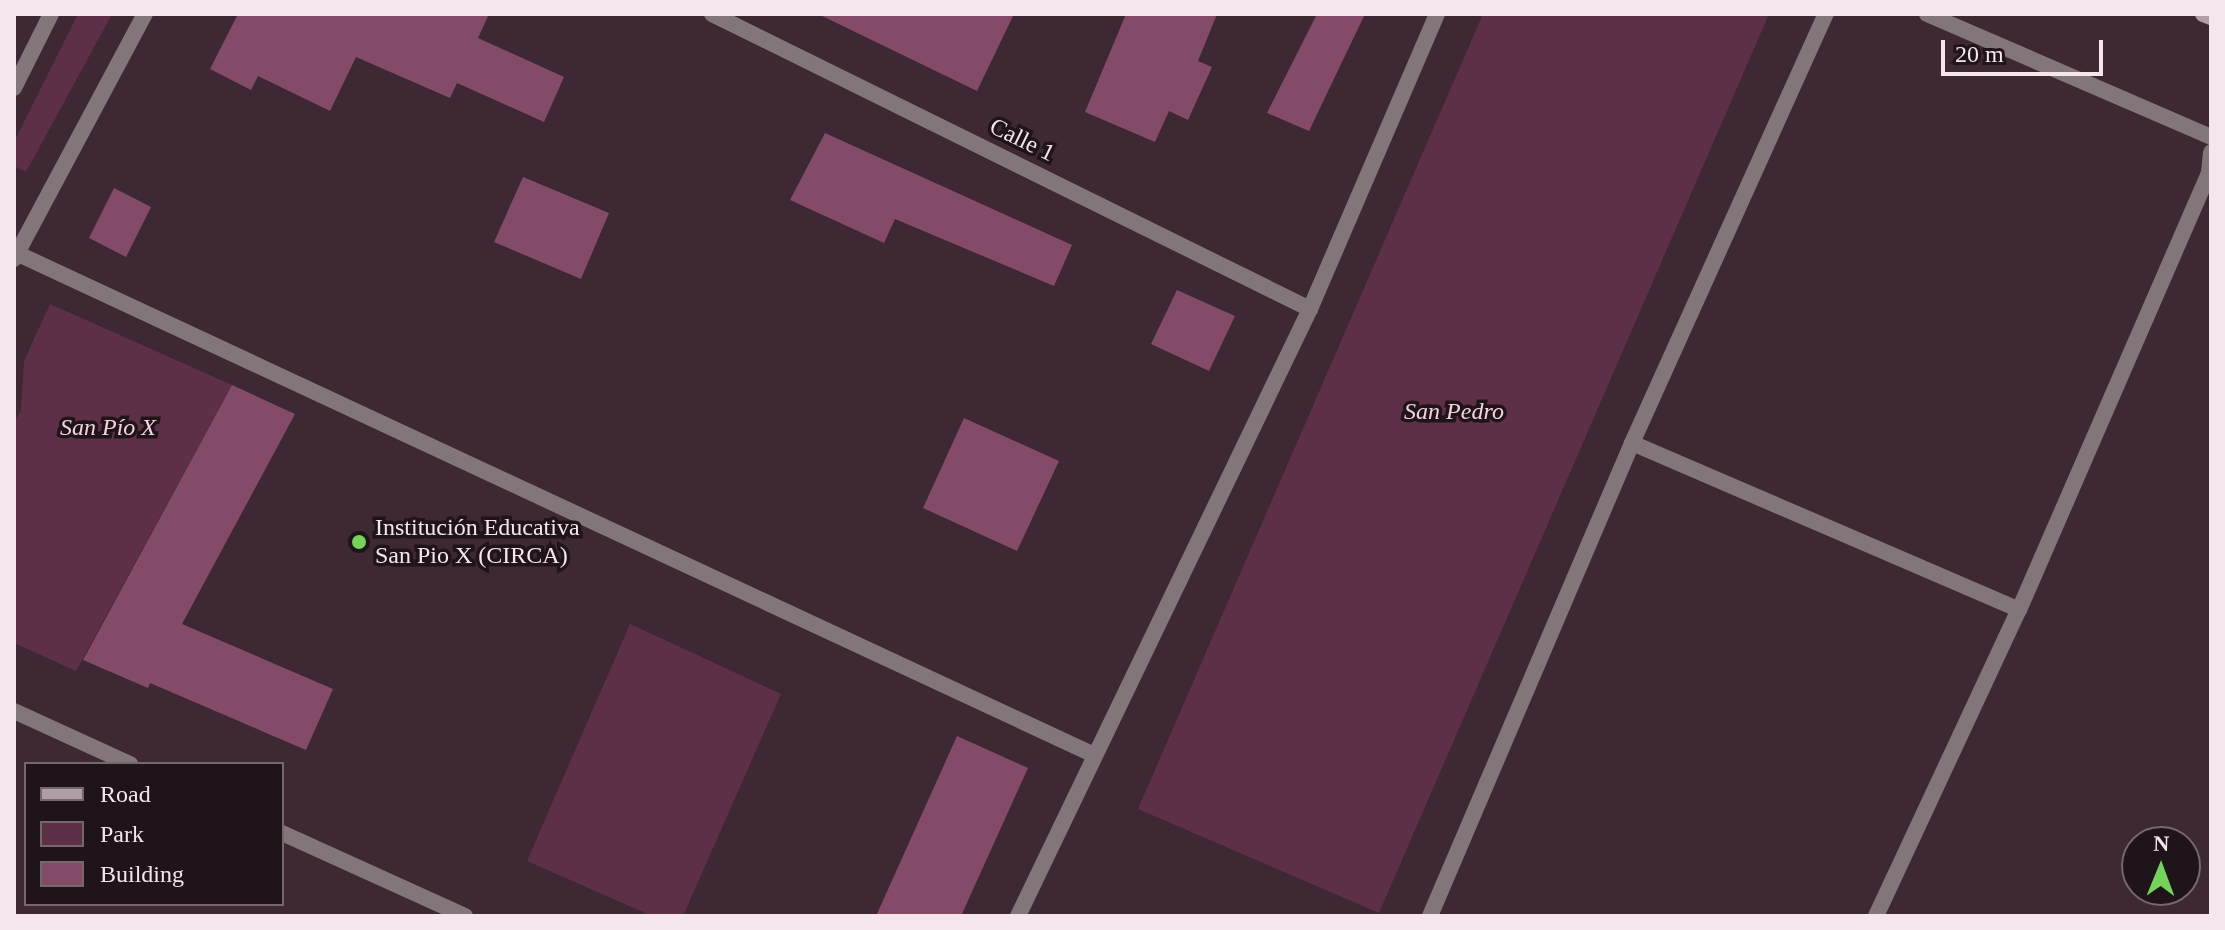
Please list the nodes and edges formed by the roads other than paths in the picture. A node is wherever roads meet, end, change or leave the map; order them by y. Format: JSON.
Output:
{"nodes":[{"id":1,"x":51,"y":14,"type":"edge"},
{"id":2,"x":145,"y":14,"type":"edge"},
{"id":3,"x":712,"y":14,"type":"edge"},
{"id":4,"x":1437,"y":14,"type":"edge"},
{"id":5,"x":1826,"y":14,"type":"edge"},
{"id":6,"x":1927,"y":14,"type":"edge"},
{"id":7,"x":2203,"y":14,"type":"edge"},
{"id":8,"x":2211,"y":17,"type":"edge"},
{"id":9,"x":14,"y":88,"type":"edge"},
{"id":10,"x":2211,"y":137,"type":"edge"},
{"id":11,"x":2211,"y":152,"type":"edge"},
{"id":12,"x":15,"y":255,"type":"edge"},
{"id":13,"x":1310,"y":309,"type":"junction"},
{"id":14,"x":1632,"y":443,"type":"junction"},
{"id":15,"x":2019,"y":610,"type":"junction"},
{"id":16,"x":14,"y":711,"type":"edge"},
{"id":17,"x":1094,"y":755,"type":"junction"},
{"id":18,"x":126,"y":762,"type":"edge"},
{"id":19,"x":284,"y":834,"type":"edge"},
{"id":20,"x":465,"y":916,"type":"edge"},
{"id":21,"x":1018,"y":916,"type":"edge"},
{"id":22,"x":1430,"y":916,"type":"edge"},
{"id":23,"x":1876,"y":916,"type":"edge"}],
"edges":[{"from":1,"to":9,"type":"street"},
{"from":2,"to":12,"type":"street"},
{"from":3,"to":13,"type":"street","name":"Calle 1"},
{"from":4,"to":13,"type":"street"},
{"from":5,"to":14,"type":"street"},
{"from":6,"to":10,"type":"street"},
{"from":7,"to":8,"type":"main road"},
{"from":11,"to":15,"type":"street"},
{"from":12,"to":17,"type":"street"},
{"from":13,"to":17,"type":"street"},
{"from":14,"to":15,"type":"street"},
{"from":14,"to":22,"type":"street"},
{"from":15,"to":23,"type":"street"},
{"from":16,"to":18,"type":"street"},
{"from":17,"to":21,"type":"street"},
{"from":19,"to":20,"type":"street"}]}
